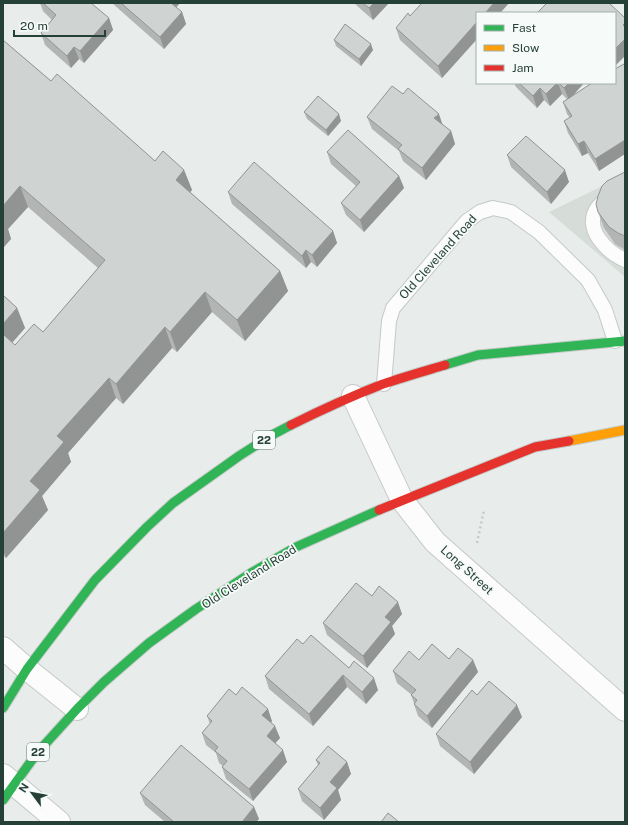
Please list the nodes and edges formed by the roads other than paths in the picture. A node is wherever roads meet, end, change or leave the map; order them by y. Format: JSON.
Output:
{"nodes":[{"id":1,"x":625,"y":187,"type":"edge"},
{"id":2,"x":625,"y":260,"type":"edge"},
{"id":3,"x":620,"y":341,"type":"edge"},
{"id":4,"x":384,"y":384,"type":"junction"},
{"id":5,"x":353,"y":396,"type":"junction"},
{"id":6,"x":625,"y":430,"type":"edge"},
{"id":7,"x":402,"y":500,"type":"junction"},
{"id":8,"x":3,"y":648,"type":"edge"},
{"id":9,"x":27,"y":669,"type":"junction"},
{"id":10,"x":3,"y":708,"type":"edge"},
{"id":11,"x":77,"y":709,"type":"junction"},
{"id":12,"x":625,"y":710,"type":"edge"},
{"id":13,"x":7,"y":786,"type":"edge"},
{"id":14,"x":59,"y":822,"type":"edge"}],
"edges":[{"from":1,"to":2,"type":"lane"},
{"from":3,"to":4,"type":"highway","name":"Old Cleveland Road","number":"22"},
{"from":3,"to":4,"type":"lane","name":"Old Cleveland Road"},
{"from":4,"to":5,"type":"highway","name":"Old Cleveland Road","number":"22"},
{"from":5,"to":7,"type":"street","name":"Long Street"},
{"from":5,"to":9,"type":"highway","name":"Old Cleveland Road","number":"22"},
{"from":6,"to":7,"type":"highway","name":"Old Cleveland Road","number":"22"},
{"from":7,"to":11,"type":"highway","name":"Old Cleveland Road","number":"22"},
{"from":7,"to":12,"type":"street","name":"Long Street"},
{"from":8,"to":9,"type":"street"},
{"from":9,"to":10,"type":"highway","name":"Old Cleveland Road","number":"22"},
{"from":9,"to":11,"type":"street"},
{"from":11,"to":13,"type":"highway","name":"Old Cleveland Road","number":"22"},
{"from":13,"to":14,"type":"street"}]}
